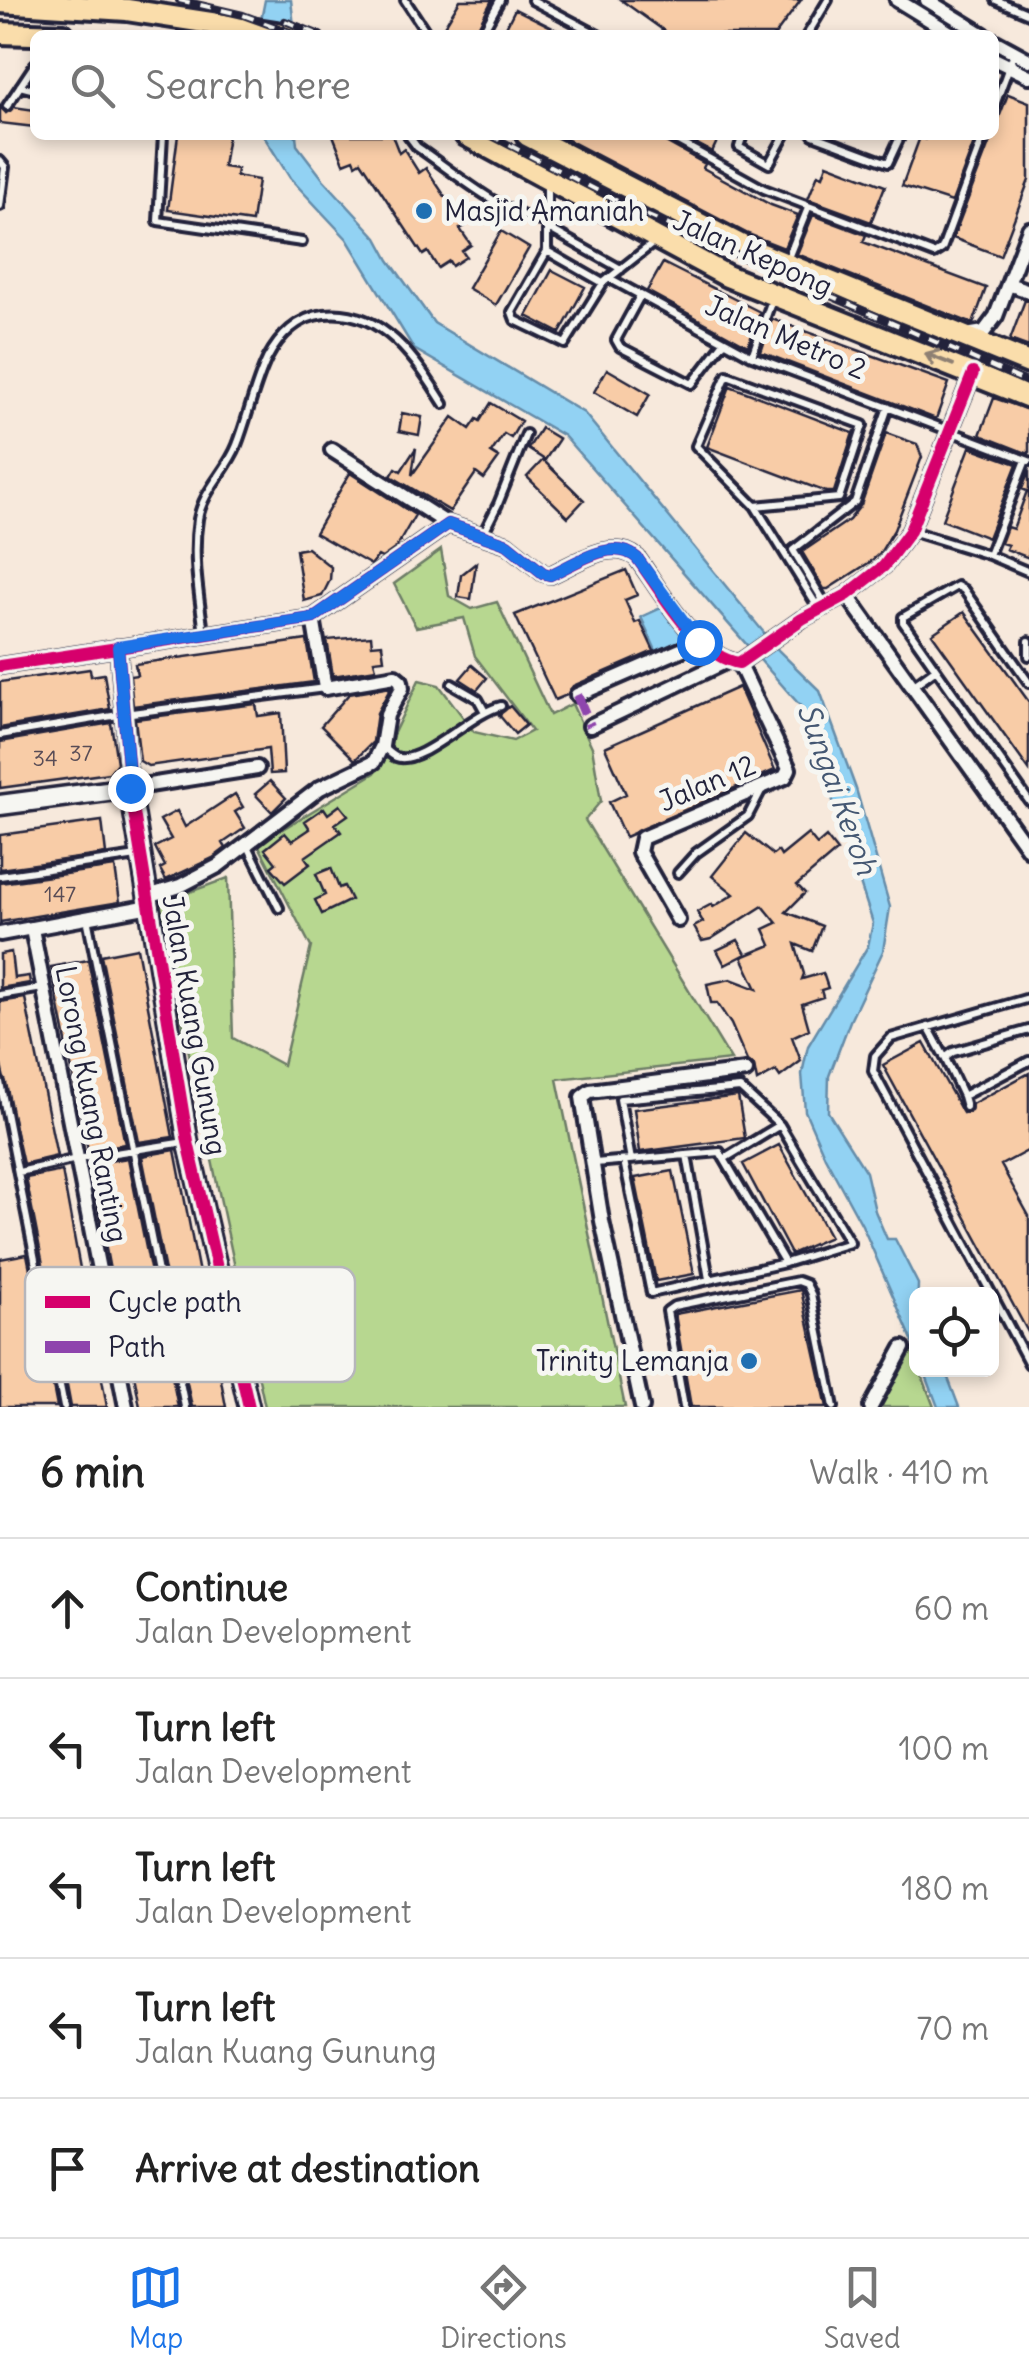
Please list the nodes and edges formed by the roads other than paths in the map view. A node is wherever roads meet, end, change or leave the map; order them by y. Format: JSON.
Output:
{"nodes":[{"id":1,"x":405,"y":0,"type":"edge"},
{"id":2,"x":500,"y":0,"type":"edge"},
{"id":3,"x":532,"y":0,"type":"edge"},
{"id":4,"x":828,"y":0,"type":"edge"},
{"id":5,"x":897,"y":0,"type":"edge"},
{"id":6,"x":927,"y":0,"type":"edge"},
{"id":7,"x":996,"y":0,"type":"edge"},
{"id":8,"x":0,"y":2,"type":"edge"},
{"id":9,"x":127,"y":5,"type":"edge"},
{"id":10,"x":1029,"y":14,"type":"edge"},
{"id":11,"x":262,"y":30,"type":"edge"},
{"id":12,"x":425,"y":30,"type":"edge"},
{"id":13,"x":484,"y":30,"type":"edge"},
{"id":14,"x":589,"y":30,"type":"edge"},
{"id":15,"x":810,"y":30,"type":"edge"},
{"id":16,"x":946,"y":30,"type":"edge"},
{"id":17,"x":976,"y":30,"type":"edge"},
{"id":18,"x":0,"y":32,"type":"edge"},
{"id":19,"x":30,"y":33,"type":"edge"},
{"id":20,"x":999,"y":44,"type":"edge"},
{"id":21,"x":1014,"y":54,"type":"junction"},
{"id":22,"x":1029,"y":60,"type":"edge"},
{"id":23,"x":999,"y":62,"type":"edge"},
{"id":24,"x":1009,"y":68,"type":"junction"},
{"id":25,"x":30,"y":71,"type":"edge"},
{"id":26,"x":1029,"y":76,"type":"edge"},
{"id":27,"x":20,"y":86,"type":"junction"},
{"id":28,"x":30,"y":89,"type":"edge"},
{"id":29,"x":999,"y":95,"type":"edge"},
{"id":30,"x":7,"y":106,"type":"dead end"},
{"id":31,"x":163,"y":140,"type":"edge"},
{"id":32,"x":412,"y":140,"type":"edge"},
{"id":33,"x":475,"y":140,"type":"edge"},
{"id":34,"x":537,"y":140,"type":"edge"},
{"id":35,"x":676,"y":140,"type":"edge"},
{"id":36,"x":741,"y":140,"type":"edge"},
{"id":37,"x":782,"y":140,"type":"edge"},
{"id":38,"x":826,"y":140,"type":"edge"},
{"id":39,"x":898,"y":140,"type":"edge"},
{"id":40,"x":982,"y":140,"type":"edge"},
{"id":41,"x":0,"y":161,"type":"edge"},
{"id":42,"x":547,"y":181,"type":"junction"},
{"id":43,"x":0,"y":206,"type":"edge"},
{"id":44,"x":808,"y":208,"type":"junction"},
{"id":45,"x":548,"y":225,"type":"junction"},
{"id":46,"x":1029,"y":229,"type":"edge"},
{"id":47,"x":657,"y":240,"type":"junction"},
{"id":48,"x":302,"y":242,"type":"dead end"},
{"id":49,"x":547,"y":252,"type":"junction"},
{"id":50,"x":786,"y":265,"type":"junction"},
{"id":51,"x":621,"y":268,"type":"junction"},
{"id":52,"x":606,"y":280,"type":"junction"},
{"id":53,"x":1008,"y":284,"type":"junction"},
{"id":54,"x":1029,"y":291,"type":"edge"},
{"id":55,"x":773,"y":295,"type":"junction"},
{"id":56,"x":640,"y":296,"type":"junction"},
{"id":57,"x":996,"y":316,"type":"junction"},
{"id":58,"x":961,"y":336,"type":"junction"},
{"id":59,"x":724,"y":342,"type":"junction"},
{"id":60,"x":1009,"y":354,"type":"junction"},
{"id":61,"x":752,"y":356,"type":"junction"},
{"id":62,"x":1029,"y":363,"type":"edge"},
{"id":63,"x":973,"y":373,"type":"junction"},
{"id":64,"x":1029,"y":396,"type":"edge"},
{"id":65,"x":444,"y":404,"type":"dead end"},
{"id":66,"x":888,"y":407,"type":"junction"},
{"id":67,"x":950,"y":429,"type":"junction"},
{"id":68,"x":526,"y":434,"type":"dead end"},
{"id":69,"x":332,"y":450,"type":"dead end"},
{"id":70,"x":1027,"y":461,"type":"edge"},
{"id":71,"x":755,"y":506,"type":"junction"},
{"id":72,"x":448,"y":524,"type":"junction"},
{"id":73,"x":910,"y":530,"type":"junction"},
{"id":74,"x":483,"y":534,"type":"junction"},
{"id":75,"x":989,"y":555,"type":"junction"},
{"id":76,"x":1029,"y":572,"type":"edge"},
{"id":77,"x":846,"y":595,"type":"junction"},
{"id":78,"x":823,"y":608,"type":"junction"},
{"id":79,"x":313,"y":618,"type":"junction"},
{"id":80,"x":204,"y":634,"type":"junction"},
{"id":81,"x":1029,"y":641,"type":"edge"},
{"id":82,"x":699,"y":642,"type":"junction"},
{"id":83,"x":118,"y":647,"type":"junction"},
{"id":84,"x":1029,"y":656,"type":"edge"},
{"id":85,"x":737,"y":661,"type":"junction"},
{"id":86,"x":0,"y":666,"type":"edge"},
{"id":87,"x":936,"y":669,"type":"junction"},
{"id":88,"x":1029,"y":683,"type":"edge"},
{"id":89,"x":452,"y":684,"type":"dead end"},
{"id":90,"x":912,"y":686,"type":"junction"},
{"id":91,"x":325,"y":688,"type":"junction"},
{"id":92,"x":577,"y":696,"type":"dead end"},
{"id":93,"x":501,"y":706,"type":"dead end"},
{"id":94,"x":484,"y":710,"type":"junction"},
{"id":95,"x":124,"y":714,"type":"junction"},
{"id":96,"x":590,"y":726,"type":"dead end"},
{"id":97,"x":0,"y":735,"type":"edge"},
{"id":98,"x":382,"y":746,"type":"junction"},
{"id":99,"x":257,"y":768,"type":"dead end"},
{"id":100,"x":764,"y":786,"type":"junction"},
{"id":101,"x":130,"y":788,"type":"junction"},
{"id":102,"x":1029,"y":801,"type":"edge"},
{"id":103,"x":0,"y":805,"type":"edge"},
{"id":104,"x":248,"y":846,"type":"junction"},
{"id":105,"x":1029,"y":850,"type":"edge"},
{"id":106,"x":141,"y":855,"type":"junction"},
{"id":107,"x":678,"y":873,"type":"dead end"},
{"id":108,"x":0,"y":876,"type":"edge"},
{"id":109,"x":149,"y":901,"type":"junction"},
{"id":110,"x":280,"y":908,"type":"dead end"},
{"id":111,"x":88,"y":918,"type":"junction"},
{"id":112,"x":678,"y":920,"type":"dead end"},
{"id":113,"x":32,"y":929,"type":"junction"},
{"id":114,"x":0,"y":934,"type":"edge"},
{"id":115,"x":44,"y":988,"type":"junction"},
{"id":116,"x":0,"y":995,"type":"edge"},
{"id":117,"x":1029,"y":998,"type":"edge"},
{"id":118,"x":928,"y":1027,"type":"junction"},
{"id":119,"x":1029,"y":1030,"type":"edge"},
{"id":120,"x":945,"y":1058,"type":"junction"},
{"id":121,"x":1029,"y":1060,"type":"edge"},
{"id":122,"x":746,"y":1070,"type":"dead end"},
{"id":123,"x":0,"y":1082,"type":"edge"},
{"id":124,"x":962,"y":1096,"type":"junction"},
{"id":125,"x":966,"y":1107,"type":"dead end"},
{"id":126,"x":780,"y":1126,"type":"junction"},
{"id":127,"x":188,"y":1142,"type":"junction"},
{"id":128,"x":134,"y":1150,"type":"junction"},
{"id":129,"x":687,"y":1155,"type":"junction"},
{"id":130,"x":76,"y":1159,"type":"junction"},
{"id":131,"x":724,"y":1159,"type":"junction"},
{"id":132,"x":627,"y":1160,"type":"junction"},
{"id":133,"x":591,"y":1164,"type":"junction"},
{"id":134,"x":20,"y":1172,"type":"junction"},
{"id":135,"x":784,"y":1263,"type":"junction"},
{"id":136,"x":37,"y":1267,"type":"edge"},
{"id":137,"x":98,"y":1267,"type":"edge"},
{"id":138,"x":157,"y":1267,"type":"edge"},
{"id":139,"x":217,"y":1267,"type":"edge"},
{"id":140,"x":709,"y":1278,"type":"junction"},
{"id":141,"x":903,"y":1348,"type":"dead end"},
{"id":142,"x":1029,"y":1364,"type":"edge"},
{"id":143,"x":59,"y":1382,"type":"edge"},
{"id":144,"x":121,"y":1382,"type":"edge"},
{"id":145,"x":180,"y":1382,"type":"edge"},
{"id":146,"x":243,"y":1382,"type":"edge"},
{"id":147,"x":64,"y":1407,"type":"edge"},
{"id":148,"x":126,"y":1407,"type":"edge"},
{"id":149,"x":185,"y":1407,"type":"edge"},
{"id":150,"x":248,"y":1407,"type":"edge"},
{"id":151,"x":642,"y":1407,"type":"edge"},
{"id":152,"x":684,"y":1407,"type":"edge"},
{"id":153,"x":834,"y":1407,"type":"edge"},
{"id":154,"x":872,"y":1407,"type":"edge"}],
"edges":[{"from":1,"to":12,"type":"lane"},
{"from":2,"to":13,"type":"lane"},
{"from":3,"to":14,"type":"lane"},
{"from":4,"to":15,"type":"lane"},
{"from":5,"to":16,"type":"street"},
{"from":6,"to":17,"type":"street"},
{"from":7,"to":10,"type":"lane"},
{"from":8,"to":9,"type":"main road"},
{"from":9,"to":11,"type":"main road"},
{"from":18,"to":19,"type":"main road"},
{"from":20,"to":21,"type":"street"},
{"from":21,"to":22,"type":"street"},
{"from":21,"to":24,"type":"lane"},
{"from":23,"to":24,"type":"street"},
{"from":24,"to":26,"type":"street"},
{"from":24,"to":29,"type":"lane"},
{"from":25,"to":27,"type":"lane"},
{"from":27,"to":28,"type":"lane"},
{"from":27,"to":30,"type":"lane"},
{"from":31,"to":48,"type":"lane"},
{"from":32,"to":45,"type":"lane"},
{"from":33,"to":42,"type":"main road","name":"Jalan Kepong"},
{"from":34,"to":50,"type":"main road","name":"Jalan Kepong"},
{"from":35,"to":44,"type":"lane"},
{"from":36,"to":37,"type":"lane"},
{"from":38,"to":39,"type":"lane"},
{"from":40,"to":44,"type":"lane"},
{"from":41,"to":43,"type":"lane"},
{"from":42,"to":45,"type":"lane"},
{"from":42,"to":47,"type":"main road","name":"Jalan Kepong"},
{"from":44,"to":50,"type":"lane"},
{"from":45,"to":49,"type":"lane"},
{"from":45,"to":51,"type":"lane"},
{"from":46,"to":53,"type":"street"},
{"from":47,"to":51,"type":"lane"},
{"from":47,"to":55,"type":"main road","name":"Jalan Kepong"},
{"from":49,"to":52,"type":"lane","name":"Jalan Metro 2"},
{"from":49,"to":52,"type":"lane"},
{"from":50,"to":58,"type":"main road","name":"Jalan Kepong"},
{"from":51,"to":52,"type":"lane"},
{"from":52,"to":56,"type":"lane","name":"Jalan Metro 2"},
{"from":53,"to":54,"type":"street"},
{"from":53,"to":57,"type":"street"},
{"from":55,"to":61,"type":"lane"},
{"from":63,"to":55,"type":"main road","name":"Jalan Kepong","one_way":true},
{"from":56,"to":59,"type":"lane","name":"Jalan Metro 2"},
{"from":56,"to":59,"type":"lane"},
{"from":57,"to":58,"type":"street"},
{"from":57,"to":60,"type":"street"},
{"from":58,"to":60,"type":"main road","name":"Jalan Kepong"},
{"from":59,"to":61,"type":"lane","name":"Jalan Metro 2"},
{"from":60,"to":62,"type":"main road","name":"Jalan Kepong"},
{"from":61,"to":66,"type":"lane","name":"Jalan Metro 2"},
{"from":63,"to":64,"type":"main road","name":"Jalan Kepong"},
{"from":63,"to":67,"type":"street"},
{"from":65,"to":80,"type":"lane"},
{"from":66,"to":67,"type":"lane","name":"Jalan Metro 2"},
{"from":66,"to":78,"type":"lane"},
{"from":67,"to":70,"type":"lane","name":"Jalan Metro 2"},
{"from":67,"to":73,"type":"street"},
{"from":68,"to":74,"type":"lane"},
{"from":69,"to":72,"type":"street"},
{"from":70,"to":75,"type":"lane"},
{"from":71,"to":71,"type":"lane"},
{"from":71,"to":78,"type":"lane"},
{"from":72,"to":74,"type":"street"},
{"from":72,"to":79,"type":"street"},
{"from":73,"to":75,"type":"lane"},
{"from":73,"to":77,"type":"street"},
{"from":74,"to":82,"type":"street"},
{"from":75,"to":76,"type":"lane"},
{"from":77,"to":78,"type":"street"},
{"from":77,"to":90,"type":"street"},
{"from":78,"to":85,"type":"street"},
{"from":79,"to":80,"type":"street"},
{"from":79,"to":91,"type":"street"},
{"from":80,"to":83,"type":"street"},
{"from":81,"to":84,"type":"lane"},
{"from":82,"to":85,"type":"street"},
{"from":82,"to":92,"type":"street"},
{"from":83,"to":86,"type":"street"},
{"from":83,"to":95,"type":"street","name":"Jalan Kuang Gunung"},
{"from":85,"to":96,"type":"street"},
{"from":85,"to":100,"type":"street","name":"Jalan 12"},
{"from":87,"to":88,"type":"lane"},
{"from":87,"to":90,"type":"lane"},
{"from":87,"to":102,"type":"lane"},
{"from":89,"to":94,"type":"lane"},
{"from":90,"to":105,"type":"street"},
{"from":91,"to":95,"type":"lane"},
{"from":91,"to":98,"type":"street"},
{"from":93,"to":94,"type":"lane"},
{"from":94,"to":98,"type":"lane"},
{"from":95,"to":97,"type":"lane"},
{"from":95,"to":101,"type":"street","name":"Jalan Kuang Gunung"},
{"from":98,"to":104,"type":"street"},
{"from":99,"to":101,"type":"street"},
{"from":100,"to":107,"type":"lane"},
{"from":100,"to":112,"type":"street","name":"Jalan 12"},
{"from":101,"to":103,"type":"street"},
{"from":101,"to":106,"type":"street","name":"Jalan Kuang Gunung"},
{"from":104,"to":109,"type":"street"},
{"from":104,"to":110,"type":"lane"},
{"from":106,"to":108,"type":"lane"},
{"from":106,"to":109,"type":"street","name":"Jalan Kuang Gunung"},
{"from":109,"to":111,"type":"street"},
{"from":109,"to":127,"type":"street","name":"Jalan Kuang Gunung"},
{"from":111,"to":113,"type":"street"},
{"from":111,"to":128,"type":"lane"},
{"from":113,"to":114,"type":"street"},
{"from":113,"to":115,"type":"street","name":"Lorong Kuang Ranting"},
{"from":115,"to":116,"type":"lane"},
{"from":115,"to":130,"type":"street","name":"Lorong Kuang Ranting"},
{"from":117,"to":118,"type":"lane"},
{"from":118,"to":120,"type":"lane"},
{"from":118,"to":142,"type":"lane"},
{"from":119,"to":120,"type":"lane"},
{"from":120,"to":124,"type":"lane"},
{"from":121,"to":124,"type":"lane"},
{"from":122,"to":133,"type":"street"},
{"from":123,"to":134,"type":"lane"},
{"from":124,"to":125,"type":"lane"},
{"from":126,"to":131,"type":"lane"},
{"from":126,"to":132,"type":"lane"},
{"from":126,"to":135,"type":"lane"},
{"from":127,"to":128,"type":"lane"},
{"from":127,"to":139,"type":"street","name":"Jalan Kuang Gunung"},
{"from":128,"to":130,"type":"lane"},
{"from":128,"to":138,"type":"lane"},
{"from":129,"to":131,"type":"lane"},
{"from":129,"to":132,"type":"lane"},
{"from":129,"to":140,"type":"lane"},
{"from":130,"to":134,"type":"lane"},
{"from":130,"to":137,"type":"street","name":"Lorong Kuang Ranting"},
{"from":131,"to":135,"type":"lane"},
{"from":132,"to":133,"type":"lane"},
{"from":132,"to":140,"type":"lane"},
{"from":133,"to":151,"type":"street"},
{"from":134,"to":136,"type":"lane"},
{"from":135,"to":140,"type":"lane"},
{"from":141,"to":154,"type":"street"},
{"from":143,"to":147,"type":"lane"},
{"from":144,"to":148,"type":"street","name":"Lorong Kuang Ranting"},
{"from":145,"to":149,"type":"lane"},
{"from":146,"to":150,"type":"street","name":"Jalan Kuang Gunung"},
{"from":152,"to":153,"type":"lane"}]}
